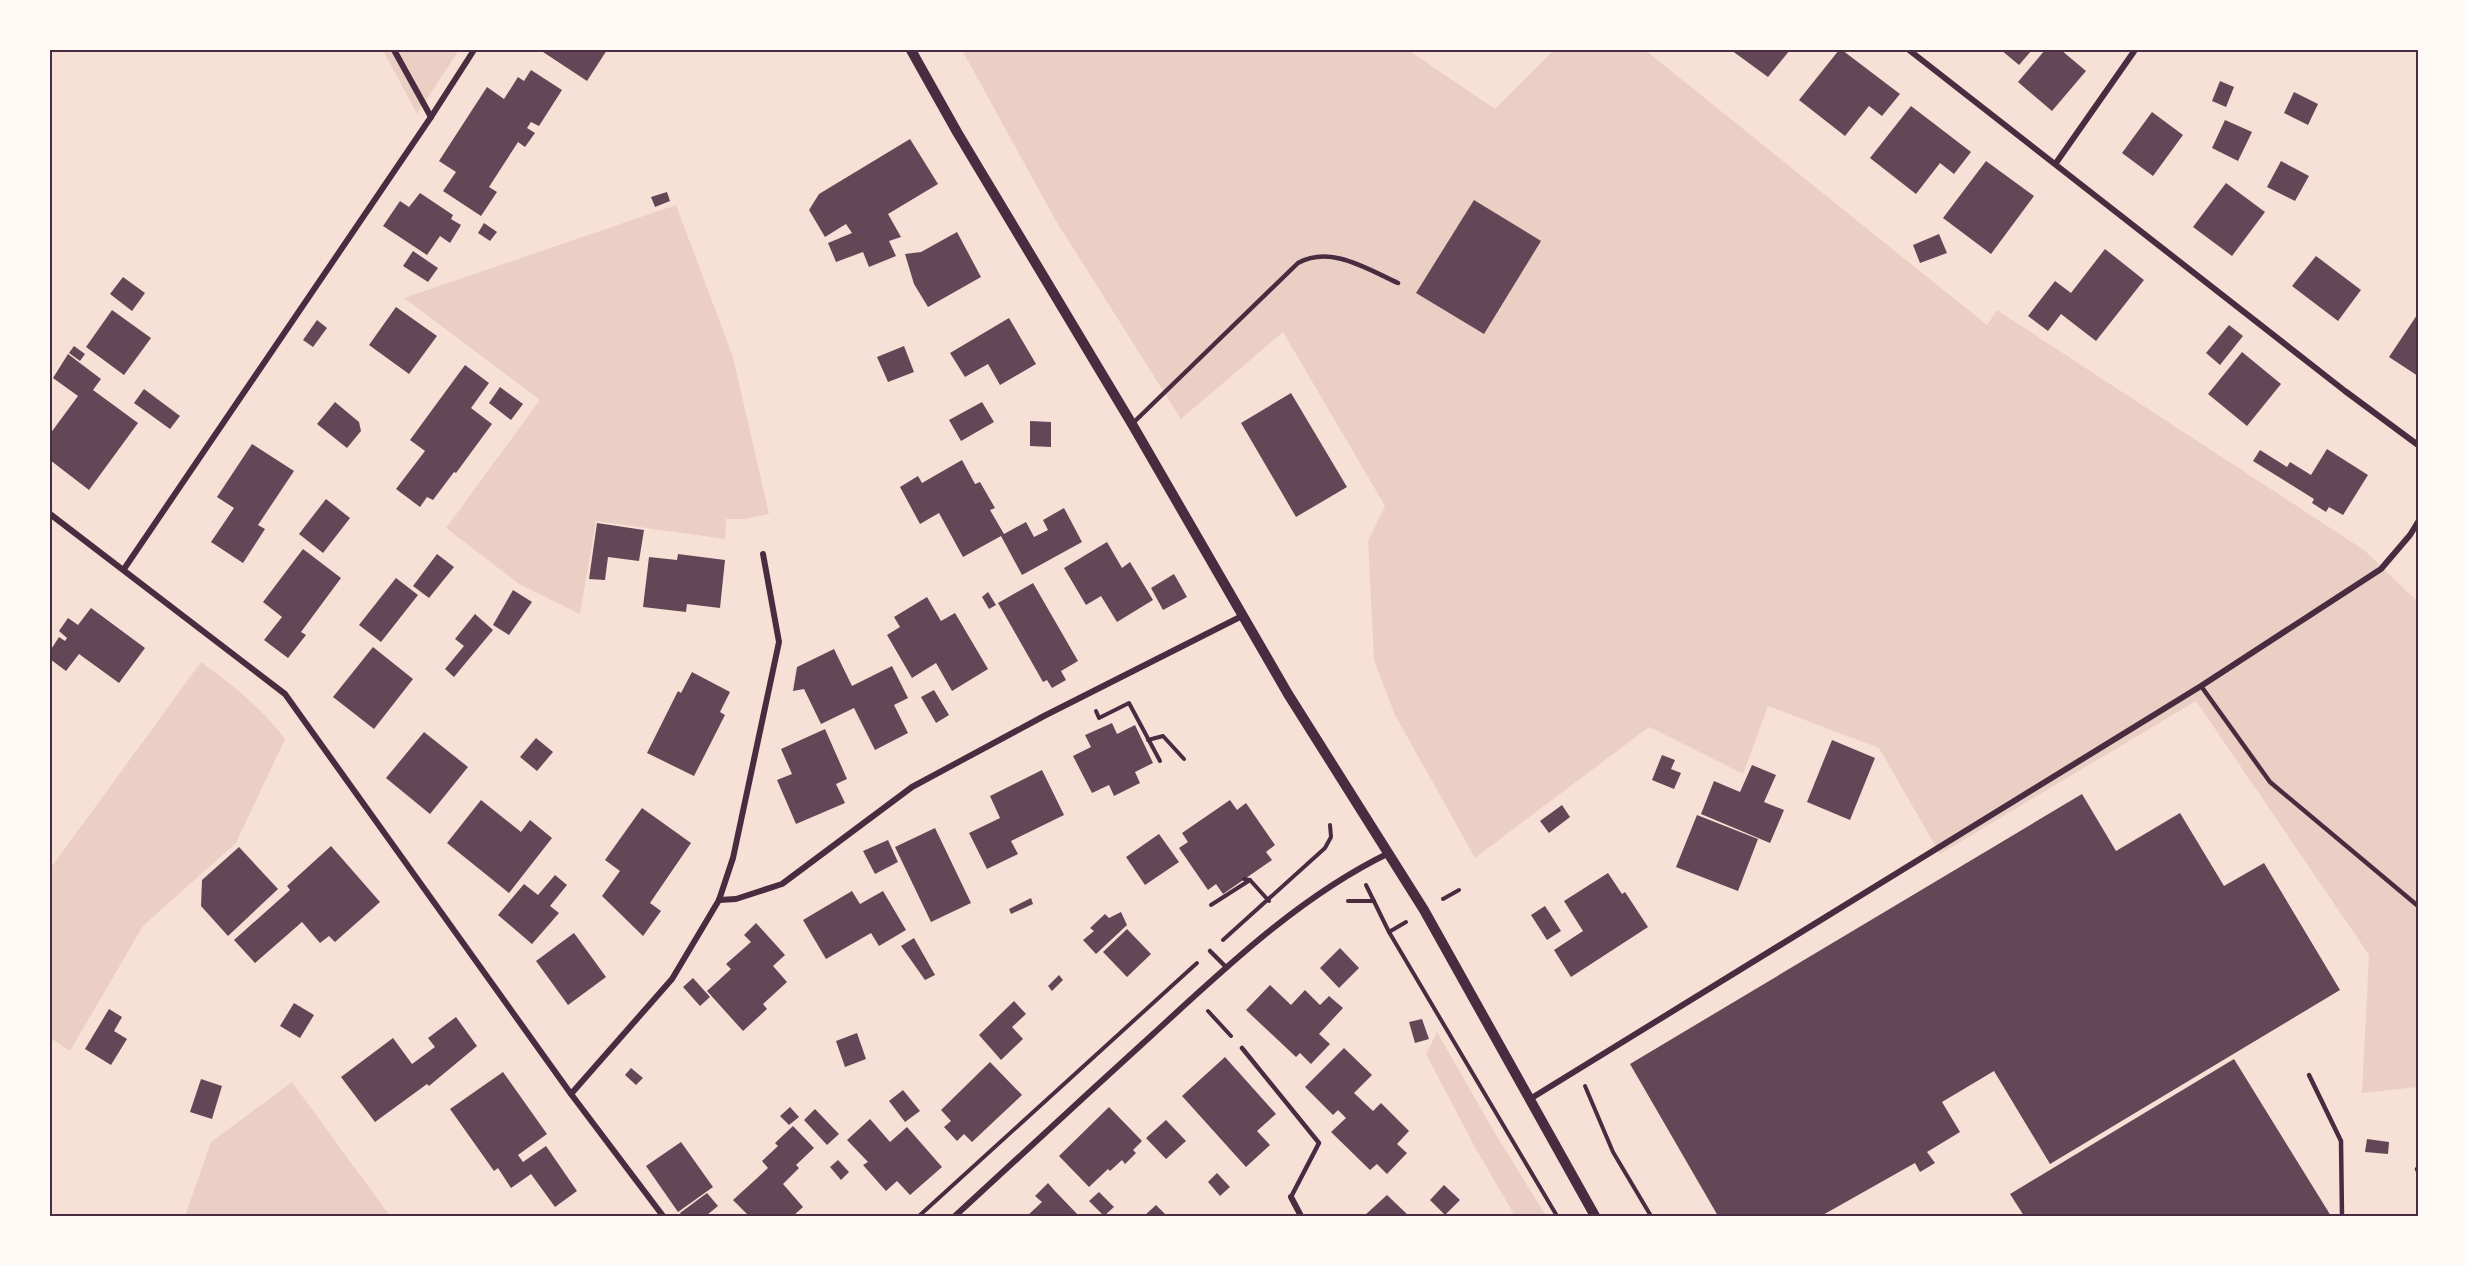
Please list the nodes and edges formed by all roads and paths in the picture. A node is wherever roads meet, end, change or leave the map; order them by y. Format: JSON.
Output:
{"nodes":[{"id":1,"x":394,"y":50,"type":"edge"},
{"id":2,"x":474,"y":50,"type":"edge"},
{"id":3,"x":911,"y":50,"type":"edge"},
{"id":4,"x":1909,"y":50,"type":"edge"},
{"id":5,"x":2135,"y":50,"type":"edge"},
{"id":6,"x":431,"y":117,"type":"junction"},
{"id":7,"x":2055,"y":163,"type":"junction"},
{"id":8,"x":1398,"y":283,"type":"dead end"},
{"id":9,"x":1132,"y":424,"type":"junction"},
{"id":10,"x":2418,"y":445,"type":"edge"},
{"id":11,"x":50,"y":514,"type":"edge"},
{"id":12,"x":2418,"y":522,"type":"edge"},
{"id":13,"x":763,"y":554,"type":"dead end"},
{"id":14,"x":123,"y":569,"type":"junction"},
{"id":15,"x":1242,"y":616,"type":"junction"},
{"id":16,"x":2201,"y":686,"type":"junction"},
{"id":17,"x":1088,"y":694,"type":"junction"},
{"id":18,"x":1148,"y":740,"type":"junction"},
{"id":19,"x":1184,"y":759,"type":"dead end"},
{"id":20,"x":1160,"y":761,"type":"dead end"},
{"id":21,"x":1330,"y":825,"type":"dead end"},
{"id":22,"x":1389,"y":853,"type":"junction"},
{"id":23,"x":1356,"y":869,"type":"junction"},
{"id":24,"x":719,"y":900,"type":"junction"},
{"id":25,"x":1269,"y":901,"type":"junction"},
{"id":26,"x":1211,"y":905,"type":"dead end"},
{"id":27,"x":2418,"y":906,"type":"edge"},
{"id":28,"x":1210,"y":951,"type":"junction"},
{"id":29,"x":1226,"y":968,"type":"junction"},
{"id":30,"x":1207,"y":1010,"type":"dead end"},
{"id":31,"x":1242,"y":1048,"type":"joint"},
{"id":32,"x":1576,"y":1070,"type":"junction"},
{"id":33,"x":2309,"y":1075,"type":"dead end"},
{"id":34,"x":572,"y":1094,"type":"junction"},
{"id":35,"x":1530,"y":1099,"type":"junction"},
{"id":36,"x":1291,"y":1197,"type":"joint"},
{"id":37,"x":663,"y":1216,"type":"edge"},
{"id":38,"x":919,"y":1216,"type":"edge"},
{"id":39,"x":955,"y":1216,"type":"edge"},
{"id":40,"x":1301,"y":1216,"type":"edge"},
{"id":41,"x":1557,"y":1216,"type":"edge"},
{"id":42,"x":1595,"y":1216,"type":"edge"},
{"id":43,"x":1651,"y":1216,"type":"edge"},
{"id":44,"x":2342,"y":1216,"type":"edge"}],
"edges":[{"from":1,"to":6,"type":"street"},
{"from":2,"to":6,"type":"street"},
{"from":3,"to":9,"type":"street"},
{"from":4,"to":7,"type":"street"},
{"from":5,"to":7,"type":"street"},
{"from":6,"to":14,"type":"street"},
{"from":7,"to":10,"type":"street"},
{"from":8,"to":9,"type":"lane"},
{"from":9,"to":15,"type":"street"},
{"from":11,"to":14,"type":"street"},
{"from":12,"to":16,"type":"street"},
{"from":13,"to":24,"type":"street"},
{"from":14,"to":34,"type":"street"},
{"from":15,"to":17,"type":"street"},
{"from":15,"to":22,"type":"street"},
{"from":16,"to":27,"type":"lane"},
{"from":16,"to":32,"type":"street"},
{"from":17,"to":18,"type":"path"},
{"from":17,"to":24,"type":"street"},
{"from":18,"to":19,"type":"path"},
{"from":18,"to":20,"type":"path"},
{"from":21,"to":25,"type":"path"},
{"from":22,"to":23,"type":"street"},
{"from":22,"to":35,"type":"street"},
{"from":23,"to":29,"type":"street"},
{"from":23,"to":41,"type":"path"},
{"from":24,"to":34,"type":"street"},
{"from":25,"to":26,"type":"path"},
{"from":25,"to":28,"type":"path"},
{"from":28,"to":29,"type":"lane"},
{"from":28,"to":38,"type":"path"},
{"from":29,"to":39,"type":"street"},
{"from":30,"to":31,"type":"path"},
{"from":31,"to":36,"type":"lane"},
{"from":32,"to":35,"type":"street"},
{"from":32,"to":43,"type":"path"},
{"from":33,"to":44,"type":"lane"},
{"from":34,"to":37,"type":"street"},
{"from":35,"to":42,"type":"street"},
{"from":36,"to":40,"type":"street"}]}
